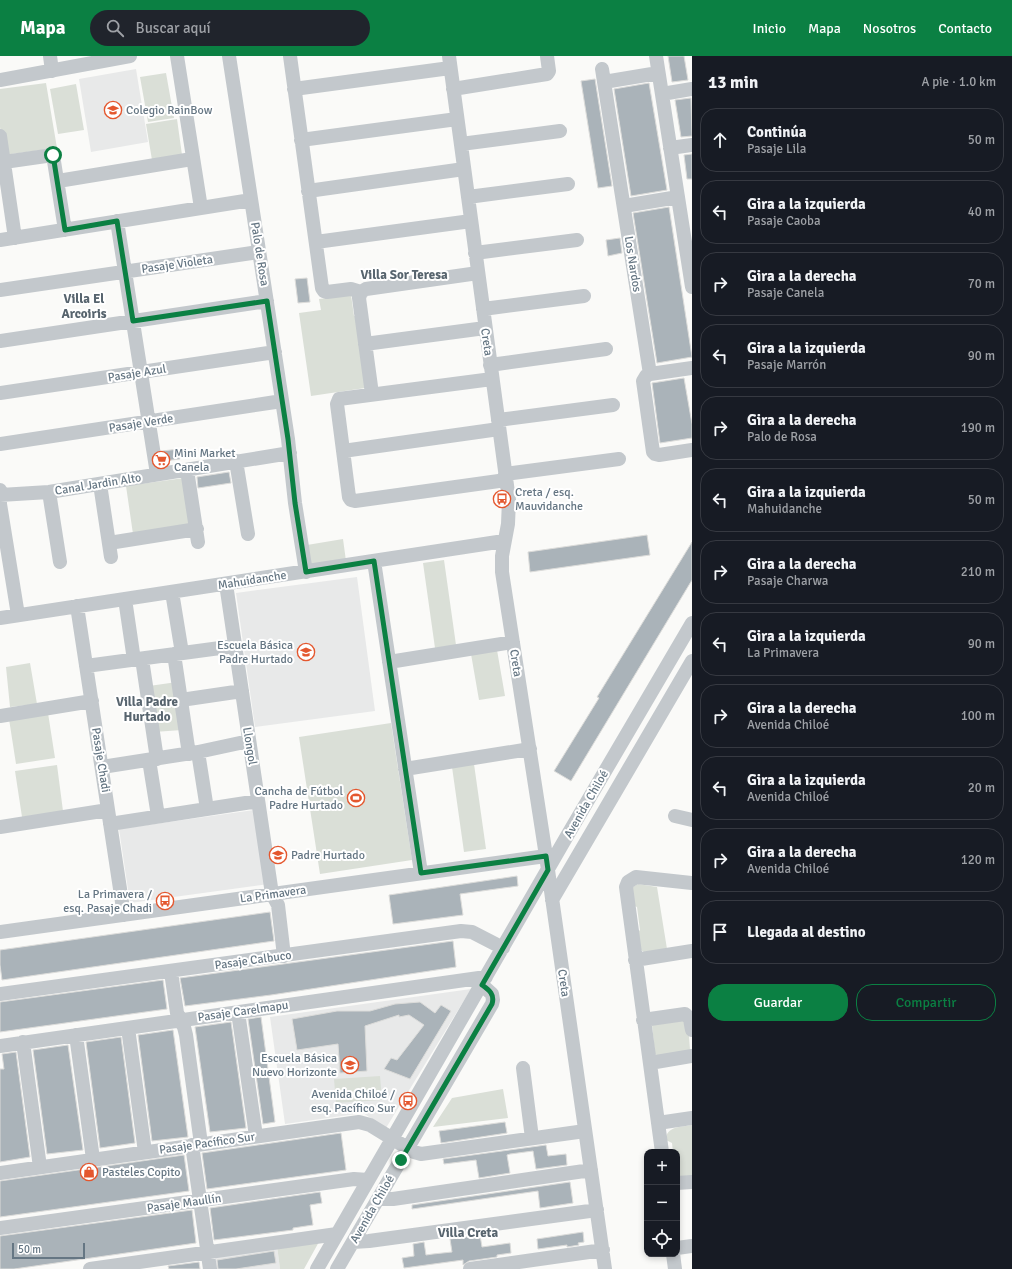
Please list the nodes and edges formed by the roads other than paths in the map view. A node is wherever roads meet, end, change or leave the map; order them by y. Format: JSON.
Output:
{"nodes":[{"id":1,"x":50,"y":56,"type":"edge"},
{"id":2,"x":130,"y":56,"type":"edge"},
{"id":3,"x":177,"y":56,"type":"edge"},
{"id":4,"x":229,"y":56,"type":"edge"},
{"id":5,"x":290,"y":56,"type":"edge"},
{"id":6,"x":547,"y":56,"type":"edge"},
{"id":7,"x":656,"y":56,"type":"edge"},
{"id":8,"x":449,"y":62,"type":"edge"},
{"id":9,"x":52,"y":71,"type":"junction"},
{"id":10,"x":658,"y":73,"type":"junction"},
{"id":11,"x":0,"y":80,"type":"edge"},
{"id":12,"x":294,"y":88,"type":"junction"},
{"id":13,"x":453,"y":88,"type":"junction"},
{"id":14,"x":692,"y":89,"type":"edge"},
{"id":15,"x":662,"y":94,"type":"junction"},
{"id":16,"x":457,"y":119,"type":"junction"},
{"id":17,"x":560,"y":130,"type":"dead end"},
{"id":18,"x":0,"y":136,"type":"edge"},
{"id":19,"x":301,"y":140,"type":"junction"},
{"id":20,"x":460,"y":144,"type":"junction"},
{"id":21,"x":692,"y":145,"type":"edge"},
{"id":22,"x":670,"y":148,"type":"junction"},
{"id":23,"x":192,"y":159,"type":"junction"},
{"id":24,"x":4,"y":162,"type":"junction"},
{"id":25,"x":464,"y":169,"type":"junction"},
{"id":26,"x":58,"y":180,"type":"junction"},
{"id":27,"x":568,"y":184,"type":"dead end"},
{"id":28,"x":308,"y":191,"type":"junction"},
{"id":29,"x":468,"y":197,"type":"junction"},
{"id":30,"x":252,"y":200,"type":"junction"},
{"id":31,"x":683,"y":200,"type":"edge"},
{"id":32,"x":624,"y":206,"type":"junction"},
{"id":33,"x":201,"y":208,"type":"junction"},
{"id":34,"x":117,"y":221,"type":"junction"},
{"id":35,"x":471,"y":221,"type":"junction"},
{"id":36,"x":65,"y":230,"type":"junction"},
{"id":37,"x":15,"y":238,"type":"junction"},
{"id":38,"x":0,"y":240,"type":"edge"},
{"id":39,"x":577,"y":240,"type":"dead end"},
{"id":40,"x":316,"y":242,"type":"junction"},
{"id":41,"x":259,"y":252,"type":"junction"},
{"id":42,"x":475,"y":254,"type":"junction"},
{"id":43,"x":690,"y":257,"type":"edge"},
{"id":44,"x":125,"y":272,"type":"junction"},
{"id":45,"x":478,"y":274,"type":"junction"},
{"id":46,"x":692,"y":287,"type":"edge"},
{"id":47,"x":0,"y":290,"type":"edge"},
{"id":48,"x":360,"y":292,"type":"junction"},
{"id":49,"x":584,"y":296,"type":"dead end"},
{"id":50,"x":267,"y":301,"type":"junction"},
{"id":51,"x":483,"y":309,"type":"junction"},
{"id":52,"x":133,"y":321,"type":"junction"},
{"id":53,"x":485,"y":328,"type":"junction"},
{"id":54,"x":0,"y":341,"type":"edge"},
{"id":55,"x":365,"y":344,"type":"junction"},
{"id":56,"x":606,"y":349,"type":"dead end"},
{"id":57,"x":275,"y":352,"type":"junction"},
{"id":58,"x":490,"y":365,"type":"junction"},
{"id":59,"x":692,"y":368,"type":"edge"},
{"id":60,"x":141,"y":372,"type":"junction"},
{"id":61,"x":650,"y":374,"type":"junction"},
{"id":62,"x":492,"y":379,"type":"junction"},
{"id":63,"x":0,"y":393,"type":"edge"},
{"id":64,"x":372,"y":394,"type":"junction"},
{"id":65,"x":282,"y":401,"type":"junction"},
{"id":66,"x":613,"y":405,"type":"dead end"},
{"id":67,"x":148,"y":422,"type":"junction"},
{"id":68,"x":498,"y":425,"type":"junction"},
{"id":69,"x":0,"y":444,"type":"edge"},
{"id":70,"x":692,"y":450,"type":"edge"},
{"id":71,"x":344,"y":451,"type":"junction"},
{"id":72,"x":290,"y":453,"type":"junction"},
{"id":73,"x":619,"y":459,"type":"dead end"},
{"id":74,"x":236,"y":461,"type":"junction"},
{"id":75,"x":187,"y":470,"type":"junction"},
{"id":76,"x":156,"y":474,"type":"junction"},
{"id":77,"x":506,"y":477,"type":"junction"},
{"id":78,"x":100,"y":484,"type":"junction"},
{"id":79,"x":49,"y":492,"type":"junction"},
{"id":80,"x":0,"y":493,"type":"edge"},
{"id":81,"x":248,"y":534,"type":"dead end"},
{"id":82,"x":504,"y":541,"type":"junction"},
{"id":83,"x":374,"y":561,"type":"junction"},
{"id":84,"x":60,"y":562,"type":"dead end"},
{"id":85,"x":306,"y":572,"type":"junction"},
{"id":86,"x":226,"y":584,"type":"junction"},
{"id":87,"x":172,"y":592,"type":"junction"},
{"id":88,"x":126,"y":599,"type":"junction"},
{"id":89,"x":77,"y":606,"type":"junction"},
{"id":90,"x":18,"y":615,"type":"junction"},
{"id":91,"x":0,"y":618,"type":"edge"},
{"id":92,"x":692,"y":623,"type":"edge"},
{"id":93,"x":513,"y":642,"type":"junction"},
{"id":94,"x":235,"y":646,"type":"junction"},
{"id":95,"x":178,"y":654,"type":"junction"},
{"id":96,"x":138,"y":659,"type":"junction"},
{"id":97,"x":692,"y":661,"type":"edge"},
{"id":98,"x":389,"y":662,"type":"junction"},
{"id":99,"x":86,"y":666,"type":"junction"},
{"id":100,"x":242,"y":691,"type":"junction"},
{"id":101,"x":181,"y":700,"type":"junction"},
{"id":102,"x":92,"y":701,"type":"junction"},
{"id":103,"x":0,"y":716,"type":"edge"},
{"id":104,"x":250,"y":741,"type":"junction"},
{"id":105,"x":530,"y":749,"type":"junction"},
{"id":106,"x":194,"y":753,"type":"junction"},
{"id":107,"x":153,"y":759,"type":"junction"},
{"id":108,"x":102,"y":767,"type":"junction"},
{"id":109,"x":405,"y":769,"type":"junction"},
{"id":110,"x":258,"y":801,"type":"junction"},
{"id":111,"x":207,"y":809,"type":"junction"},
{"id":112,"x":158,"y":816,"type":"junction"},
{"id":113,"x":675,"y":816,"type":"dead end"},
{"id":114,"x":109,"y":817,"type":"junction"},
{"id":115,"x":692,"y":820,"type":"edge"},
{"id":116,"x":0,"y":827,"type":"edge"},
{"id":117,"x":546,"y":856,"type":"junction"},
{"id":118,"x":548,"y":870,"type":"junction"},
{"id":119,"x":421,"y":873,"type":"junction"},
{"id":120,"x":692,"y":882,"type":"edge"},
{"id":121,"x":272,"y":894,"type":"junction"},
{"id":122,"x":552,"y":900,"type":"junction"},
{"id":123,"x":124,"y":914,"type":"junction"},
{"id":124,"x":0,"y":932,"type":"edge"},
{"id":125,"x":503,"y":948,"type":"junction"},
{"id":126,"x":692,"y":951,"type":"edge"},
{"id":127,"x":284,"y":956,"type":"junction"},
{"id":128,"x":635,"y":960,"type":"junction"},
{"id":129,"x":171,"y":972,"type":"junction"},
{"id":130,"x":484,"y":981,"type":"junction"},
{"id":131,"x":0,"y":994,"type":"edge"},
{"id":132,"x":238,"y":1012,"type":"junction"},
{"id":133,"x":180,"y":1020,"type":"junction"},
{"id":134,"x":643,"y":1020,"type":"junction"},
{"id":135,"x":128,"y":1028,"type":"junction"},
{"id":136,"x":692,"y":1030,"type":"edge"},
{"id":137,"x":76,"y":1035,"type":"junction"},
{"id":138,"x":23,"y":1042,"type":"junction"},
{"id":139,"x":0,"y":1046,"type":"edge"},
{"id":140,"x":692,"y":1056,"type":"edge"},
{"id":141,"x":650,"y":1063,"type":"junction"},
{"id":142,"x":523,"y":1068,"type":"dead end"},
{"id":143,"x":692,"y":1118,"type":"edge"},
{"id":144,"x":658,"y":1123,"type":"junction"},
{"id":145,"x":585,"y":1131,"type":"junction"},
{"id":146,"x":256,"y":1136,"type":"junction"},
{"id":147,"x":532,"y":1138,"type":"junction"},
{"id":148,"x":392,"y":1139,"type":"junction"},
{"id":149,"x":197,"y":1145,"type":"junction"},
{"id":150,"x":408,"y":1148,"type":"junction"},
{"id":151,"x":662,"y":1149,"type":"edge"},
{"id":152,"x":145,"y":1152,"type":"junction"},
{"id":153,"x":93,"y":1159,"type":"junction"},
{"id":154,"x":40,"y":1167,"type":"junction"},
{"id":155,"x":591,"y":1170,"type":"junction"},
{"id":156,"x":0,"y":1173,"type":"edge"},
{"id":157,"x":368,"y":1180,"type":"junction"},
{"id":158,"x":692,"y":1182,"type":"edge"},
{"id":159,"x":680,"y":1183,"type":"edge"},
{"id":160,"x":378,"y":1199,"type":"junction"},
{"id":161,"x":200,"y":1200,"type":"junction"},
{"id":162,"x":597,"y":1210,"type":"junction"},
{"id":163,"x":0,"y":1228,"type":"edge"},
{"id":164,"x":337,"y":1234,"type":"junction"},
{"id":165,"x":353,"y":1242,"type":"junction"},
{"id":166,"x":692,"y":1246,"type":"edge"},
{"id":167,"x":680,"y":1248,"type":"edge"},
{"id":168,"x":603,"y":1250,"type":"junction"},
{"id":169,"x":208,"y":1253,"type":"junction"},
{"id":170,"x":673,"y":1257,"type":"edge"},
{"id":171,"x":90,"y":1269,"type":"edge"},
{"id":172,"x":210,"y":1269,"type":"edge"},
{"id":173,"x":316,"y":1269,"type":"edge"},
{"id":174,"x":337,"y":1269,"type":"edge"},
{"id":175,"x":470,"y":1269,"type":"edge"},
{"id":176,"x":605,"y":1269,"type":"edge"},
{"id":177,"x":675,"y":1269,"type":"edge"}],
"edges":[{"from":1,"to":9,"type":"street"},
{"from":2,"to":9,"type":"street"},
{"from":3,"to":23,"type":"street"},
{"from":4,"to":30,"type":"street","name":"Palo de Rosa"},
{"from":5,"to":12,"type":"street"},
{"from":6,"to":13,"type":"street"},
{"from":7,"to":10,"type":"street"},
{"from":8,"to":12,"type":"street"},
{"from":8,"to":13,"type":"street","name":"Creta"},
{"from":9,"to":11,"type":"street"},
{"from":10,"to":15,"type":"street"},
{"from":10,"to":32,"type":"street","name":"Los Nardos"},
{"from":12,"to":19,"type":"street"},
{"from":13,"to":16,"type":"street","name":"Creta"},
{"from":14,"to":15,"type":"street"},
{"from":15,"to":22,"type":"street"},
{"from":16,"to":19,"type":"street"},
{"from":16,"to":20,"type":"street","name":"Creta"},
{"from":17,"to":20,"type":"street"},
{"from":18,"to":24,"type":"street"},
{"from":19,"to":28,"type":"street"},
{"from":20,"to":25,"type":"street","name":"Creta"},
{"from":21,"to":22,"type":"street"},
{"from":22,"to":31,"type":"street"},
{"from":23,"to":26,"type":"street"},
{"from":23,"to":33,"type":"street"},
{"from":24,"to":26,"type":"street"},
{"from":24,"to":37,"type":"street"},
{"from":25,"to":28,"type":"street"},
{"from":25,"to":29,"type":"street","name":"Creta"},
{"from":26,"to":36,"type":"street"},
{"from":27,"to":29,"type":"street"},
{"from":28,"to":40,"type":"street"},
{"from":29,"to":35,"type":"street","name":"Creta"},
{"from":30,"to":33,"type":"street"},
{"from":30,"to":41,"type":"street","name":"Palo de Rosa"},
{"from":31,"to":32,"type":"street"},
{"from":31,"to":43,"type":"street"},
{"from":32,"to":61,"type":"street","name":"Los Nardos"},
{"from":33,"to":34,"type":"street"},
{"from":34,"to":36,"type":"street"},
{"from":34,"to":44,"type":"street"},
{"from":35,"to":40,"type":"street"},
{"from":35,"to":42,"type":"street","name":"Creta"},
{"from":36,"to":37,"type":"street"},
{"from":37,"to":38,"type":"street"},
{"from":39,"to":42,"type":"street"},
{"from":40,"to":48,"type":"street"},
{"from":41,"to":44,"type":"street","name":"Pasaje Violeta"},
{"from":41,"to":50,"type":"street","name":"Palo de Rosa"},
{"from":42,"to":45,"type":"street","name":"Creta"},
{"from":43,"to":46,"type":"street"},
{"from":44,"to":47,"type":"street","name":"Pasaje Violeta"},
{"from":44,"to":52,"type":"street"},
{"from":45,"to":48,"type":"street"},
{"from":45,"to":51,"type":"street","name":"Creta"},
{"from":48,"to":55,"type":"street"},
{"from":49,"to":51,"type":"street"},
{"from":50,"to":52,"type":"street"},
{"from":50,"to":57,"type":"street","name":"Palo de Rosa"},
{"from":51,"to":53,"type":"street","name":"Creta"},
{"from":52,"to":54,"type":"street"},
{"from":52,"to":60,"type":"street"},
{"from":53,"to":55,"type":"street"},
{"from":53,"to":58,"type":"street","name":"Creta"},
{"from":55,"to":64,"type":"street"},
{"from":56,"to":58,"type":"street"},
{"from":57,"to":60,"type":"street","name":"Pasaje Azul"},
{"from":57,"to":65,"type":"street","name":"Palo de Rosa"},
{"from":58,"to":62,"type":"street","name":"Creta"},
{"from":59,"to":61,"type":"street"},
{"from":60,"to":63,"type":"street","name":"Pasaje Azul"},
{"from":60,"to":67,"type":"street"},
{"from":61,"to":70,"type":"street","name":"Los Nardos"},
{"from":62,"to":64,"type":"street"},
{"from":62,"to":68,"type":"street","name":"Creta"},
{"from":64,"to":71,"type":"street"},
{"from":65,"to":67,"type":"street","name":"Pasaje Verde"},
{"from":65,"to":72,"type":"street","name":"Palo de Rosa"},
{"from":66,"to":68,"type":"street"},
{"from":67,"to":69,"type":"street","name":"Pasaje Verde"},
{"from":67,"to":76,"type":"street"},
{"from":68,"to":71,"type":"street"},
{"from":68,"to":77,"type":"street","name":"Creta"},
{"from":71,"to":77,"type":"street"},
{"from":72,"to":74,"type":"street","name":"Canal Jardin Alto"},
{"from":72,"to":85,"type":"street","name":"Palo de Rosa"},
{"from":73,"to":77,"type":"street"},
{"from":74,"to":75,"type":"street","name":"Canal Jardin Alto"},
{"from":74,"to":81,"type":"street"},
{"from":75,"to":76,"type":"street","name":"Canal Jardin Alto"},
{"from":75,"to":78,"type":"street"},
{"from":76,"to":78,"type":"street","name":"Canal Jardin Alto"},
{"from":77,"to":82,"type":"street","name":"Creta"},
{"from":78,"to":79,"type":"street","name":"Canal Jardin Alto"},
{"from":79,"to":80,"type":"street","name":"Canal Jardin Alto"},
{"from":79,"to":84,"type":"street"},
{"from":80,"to":90,"type":"street"},
{"from":82,"to":83,"type":"street","name":"Mahuidanche"},
{"from":82,"to":93,"type":"street","name":"Creta"},
{"from":83,"to":85,"type":"street","name":"Mahuidanche"},
{"from":83,"to":98,"type":"street"},
{"from":85,"to":86,"type":"street","name":"Mahuidanche"},
{"from":86,"to":87,"type":"street","name":"Mahuidanche"},
{"from":86,"to":94,"type":"street","name":"Llongol"},
{"from":87,"to":88,"type":"street","name":"Mahuidanche"},
{"from":87,"to":95,"type":"street"},
{"from":88,"to":89,"type":"street","name":"Mahuidanche"},
{"from":88,"to":96,"type":"street"},
{"from":89,"to":90,"type":"street","name":"Mahuidanche"},
{"from":89,"to":99,"type":"street","name":"Pasaje Chadi"},
{"from":90,"to":91,"type":"street","name":"Mahuidanche"},
{"from":92,"to":118,"type":"street","name":"Avenida Chiloé"},
{"from":93,"to":98,"type":"street"},
{"from":93,"to":105,"type":"street","name":"Creta"},
{"from":94,"to":95,"type":"street"},
{"from":94,"to":100,"type":"street","name":"Llongol"},
{"from":95,"to":96,"type":"street"},
{"from":95,"to":101,"type":"street"},
{"from":96,"to":99,"type":"street"},
{"from":96,"to":107,"type":"street"},
{"from":97,"to":122,"type":"street","name":"Avenida Chiloé"},
{"from":98,"to":109,"type":"street"},
{"from":99,"to":102,"type":"street","name":"Pasaje Chadi"},
{"from":100,"to":101,"type":"street"},
{"from":100,"to":104,"type":"street","name":"Llongol"},
{"from":101,"to":106,"type":"street"},
{"from":102,"to":103,"type":"street"},
{"from":102,"to":108,"type":"street","name":"Pasaje Chadi"},
{"from":104,"to":106,"type":"street"},
{"from":104,"to":110,"type":"street","name":"Llongol"},
{"from":105,"to":109,"type":"street"},
{"from":105,"to":117,"type":"street","name":"Creta"},
{"from":106,"to":107,"type":"street"},
{"from":106,"to":111,"type":"street"},
{"from":107,"to":108,"type":"street"},
{"from":107,"to":112,"type":"street"},
{"from":108,"to":114,"type":"street","name":"Pasaje Chadi"},
{"from":109,"to":119,"type":"street"},
{"from":110,"to":111,"type":"street"},
{"from":110,"to":121,"type":"street","name":"Llongol"},
{"from":111,"to":112,"type":"street"},
{"from":112,"to":114,"type":"street"},
{"from":113,"to":115,"type":"street"},
{"from":114,"to":116,"type":"street"},
{"from":114,"to":123,"type":"street","name":"Pasaje Chadi"},
{"from":117,"to":118,"type":"street","name":"Creta"},
{"from":117,"to":119,"type":"street","name":"La Primavera"},
{"from":118,"to":122,"type":"street","name":"Creta"},
{"from":118,"to":125,"type":"street","name":"Avenida Chiloé"},
{"from":119,"to":121,"type":"street","name":"La Primavera"},
{"from":120,"to":128,"type":"street"},
{"from":121,"to":123,"type":"street","name":"La Primavera"},
{"from":121,"to":127,"type":"street","name":"Llongol"},
{"from":122,"to":145,"type":"street","name":"Creta"},
{"from":123,"to":124,"type":"street","name":"La Primavera"},
{"from":125,"to":127,"type":"street","name":"Pasaje Calbuco"},
{"from":125,"to":130,"type":"street","name":"Avenida Chiloé"},
{"from":126,"to":128,"type":"street"},
{"from":127,"to":129,"type":"street","name":"Pasaje Calbuco"},
{"from":128,"to":134,"type":"street"},
{"from":129,"to":131,"type":"street","name":"Pasaje Calbuco"},
{"from":129,"to":133,"type":"street"},
{"from":130,"to":132,"type":"street","name":"Pasaje Carelmapu"},
{"from":130,"to":148,"type":"street","name":"Avenida Chiloé"},
{"from":130,"to":150,"type":"street","name":"Avenida Chiloé"},
{"from":132,"to":133,"type":"street","name":"Pasaje Carelmapu"},
{"from":132,"to":146,"type":"street"},
{"from":133,"to":135,"type":"street","name":"Pasaje Carelmapu"},
{"from":133,"to":149,"type":"street"},
{"from":134,"to":136,"type":"street"},
{"from":134,"to":141,"type":"street"},
{"from":135,"to":137,"type":"street","name":"Pasaje Carelmapu"},
{"from":135,"to":152,"type":"street"},
{"from":137,"to":138,"type":"street","name":"Pasaje Carelmapu"},
{"from":137,"to":153,"type":"street"},
{"from":138,"to":139,"type":"street","name":"Pasaje Carelmapu"},
{"from":138,"to":154,"type":"street"},
{"from":140,"to":141,"type":"street"},
{"from":141,"to":144,"type":"street"},
{"from":142,"to":147,"type":"street"},
{"from":143,"to":144,"type":"street"},
{"from":144,"to":151,"type":"street"},
{"from":145,"to":147,"type":"street","name":"Pasaje Pacífico Sur"},
{"from":145,"to":155,"type":"street","name":"Creta"},
{"from":146,"to":148,"type":"street","name":"Pasaje Pacífico Sur"},
{"from":146,"to":149,"type":"street","name":"Pasaje Pacífico Sur"},
{"from":147,"to":150,"type":"street","name":"Pasaje Pacífico Sur"},
{"from":148,"to":150,"type":"street","name":"Pasaje Pacífico Sur"},
{"from":148,"to":157,"type":"street","name":"Avenida Chiloé"},
{"from":149,"to":152,"type":"street","name":"Pasaje Pacífico Sur"},
{"from":149,"to":161,"type":"street"},
{"from":150,"to":160,"type":"street","name":"Avenida Chiloé"},
{"from":152,"to":153,"type":"street","name":"Pasaje Pacífico Sur"},
{"from":153,"to":154,"type":"street","name":"Pasaje Pacífico Sur"},
{"from":154,"to":156,"type":"street","name":"Pasaje Pacífico Sur"},
{"from":155,"to":160,"type":"street"},
{"from":155,"to":162,"type":"street","name":"Creta"},
{"from":157,"to":161,"type":"street","name":"Pasaje Maullín"},
{"from":157,"to":164,"type":"street","name":"Avenida Chiloé"},
{"from":158,"to":159,"type":"street"},
{"from":160,"to":165,"type":"street","name":"Avenida Chiloé"},
{"from":161,"to":163,"type":"street","name":"Pasaje Maullín"},
{"from":161,"to":169,"type":"street"},
{"from":162,"to":165,"type":"street"},
{"from":162,"to":168,"type":"street","name":"Creta"},
{"from":164,"to":169,"type":"street"},
{"from":164,"to":173,"type":"street","name":"Avenida Chiloé"},
{"from":165,"to":174,"type":"street","name":"Avenida Chiloé"},
{"from":166,"to":167,"type":"street"},
{"from":168,"to":175,"type":"street"},
{"from":168,"to":176,"type":"street","name":"Creta"},
{"from":169,"to":171,"type":"street"},
{"from":169,"to":172,"type":"street"},
{"from":170,"to":177,"type":"street"}]}
